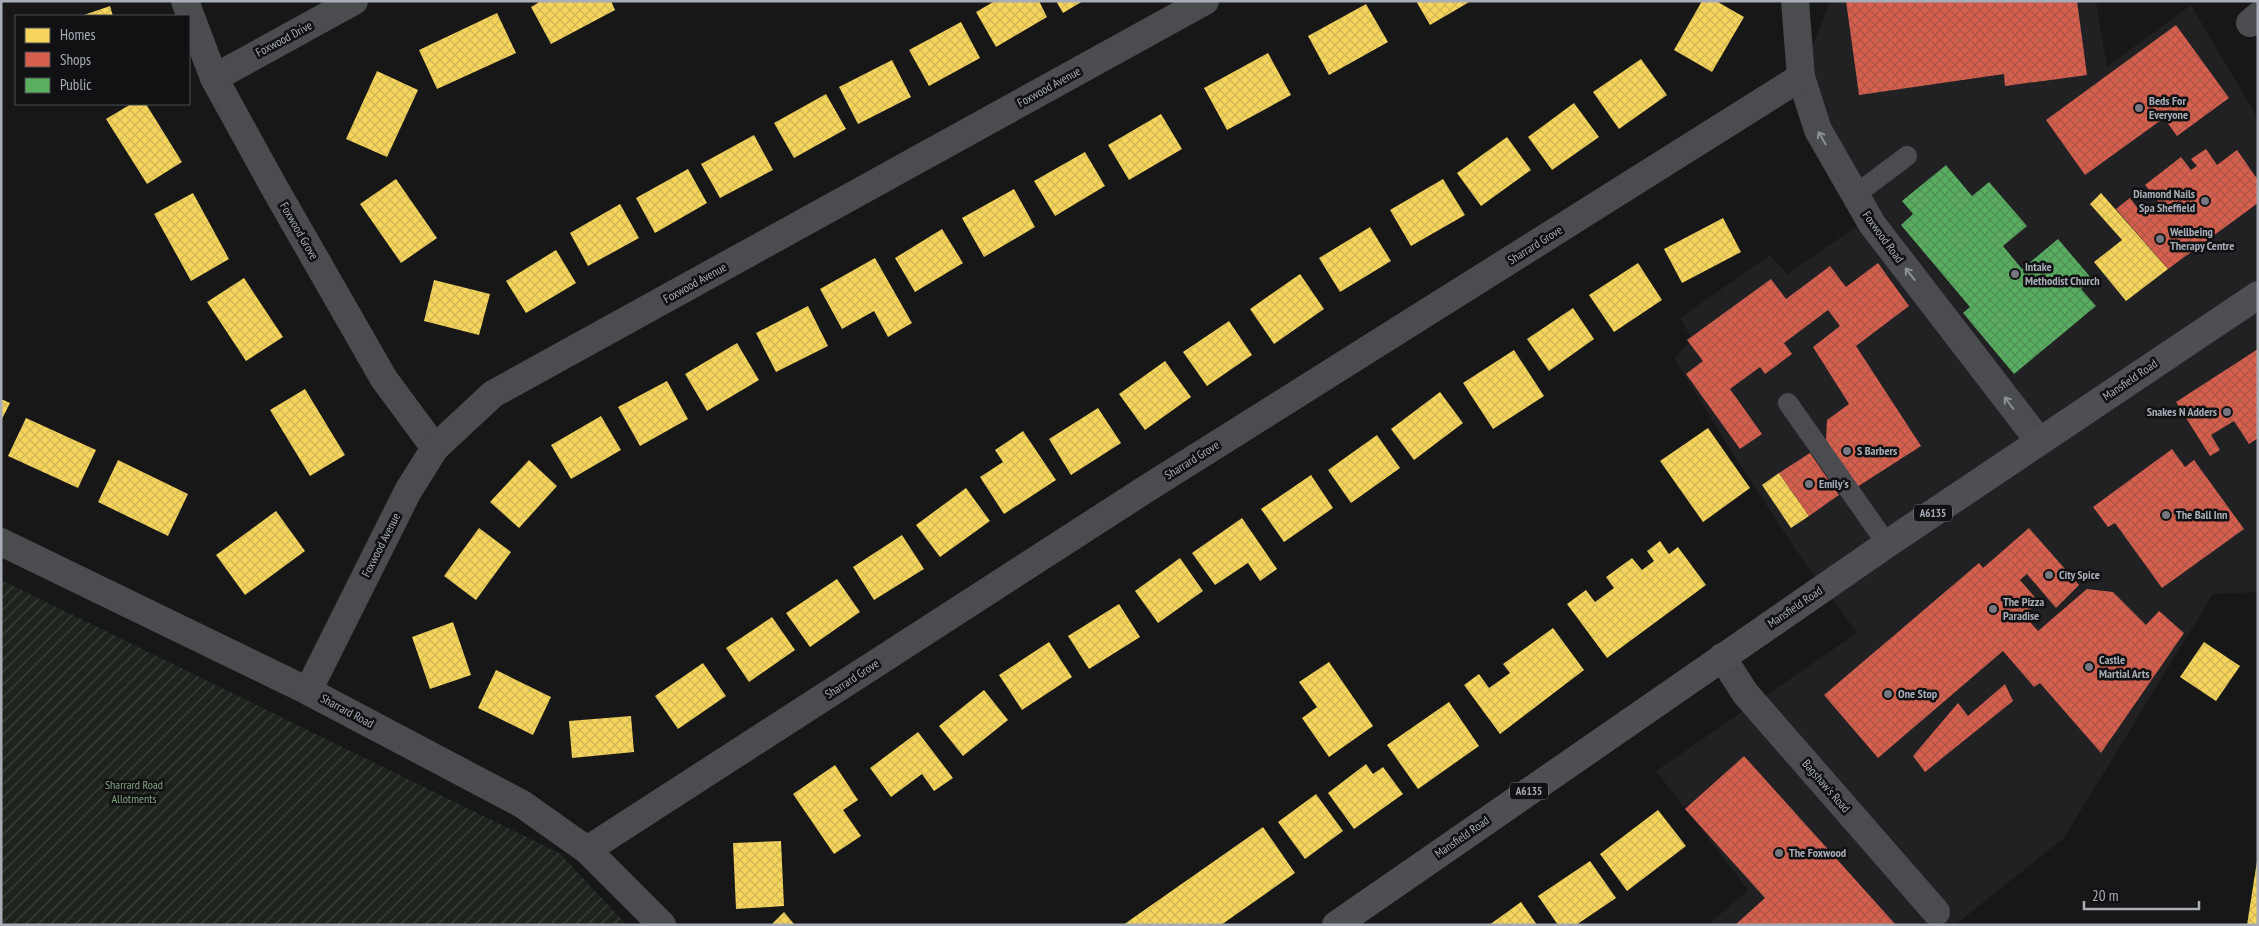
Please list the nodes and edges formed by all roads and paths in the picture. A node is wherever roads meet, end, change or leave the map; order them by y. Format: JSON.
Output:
{"nodes":[{"id":1,"x":184,"y":1,"type":"edge"},
{"id":2,"x":354,"y":1,"type":"edge"},
{"id":3,"x":1205,"y":1,"type":"edge"},
{"id":4,"x":1795,"y":1,"type":"edge"},
{"id":5,"x":189,"y":15,"type":"edge"},
{"id":6,"x":190,"y":16,"type":"edge"},
{"id":7,"x":1801,"y":77,"type":"junction"},
{"id":8,"x":214,"y":78,"type":"junction"},
{"id":9,"x":1907,"y":156,"type":"dead end"},
{"id":10,"x":1855,"y":195,"type":"junction"},
{"id":11,"x":2258,"y":296,"type":"edge"},
{"id":12,"x":1788,"y":403,"type":"dead end"},
{"id":13,"x":2039,"y":441,"type":"junction"},
{"id":14,"x":435,"y":448,"type":"junction"},
{"id":15,"x":1,"y":542,"type":"edge"},
{"id":16,"x":1887,"y":544,"type":"junction"},
{"id":17,"x":1722,"y":657,"type":"junction"},
{"id":18,"x":308,"y":691,"type":"junction"},
{"id":19,"x":588,"y":850,"type":"junction"},
{"id":20,"x":1936,"y":912,"type":"dead end"},
{"id":21,"x":662,"y":925,"type":"edge"},
{"id":22,"x":1336,"y":925,"type":"edge"}],
"edges":[{"from":1,"to":5,"type":"street","name":"Foxwood Grove"},
{"from":2,"to":8,"type":"street","name":"Foxwood Drive"},
{"from":3,"to":14,"type":"street","name":"Foxwood Avenue"},
{"from":4,"to":7,"type":"street","name":"Foxwood Road"},
{"from":6,"to":8,"type":"street","name":"Foxwood Grove"},
{"from":10,"to":7,"type":"street","name":"Foxwood Road","one_way":true},
{"from":7,"to":19,"type":"street","name":"Sharrard Grove"},
{"from":8,"to":14,"type":"street","name":"Foxwood Grove"},
{"from":9,"to":10,"type":"lane"},
{"from":13,"to":10,"type":"street","name":"Foxwood Road","one_way":true},
{"from":11,"to":13,"type":"main road","name":"Mansfield Road","number":"A6135"},
{"from":12,"to":16,"type":"lane"},
{"from":13,"to":16,"type":"main road","name":"Mansfield Road","number":"A6135"},
{"from":14,"to":18,"type":"street","name":"Foxwood Avenue"},
{"from":15,"to":18,"type":"street","name":"Sharrard Road"},
{"from":16,"to":17,"type":"main road","name":"Mansfield Road","number":"A6135"},
{"from":17,"to":20,"type":"street","name":"Bagshaw's Road"},
{"from":17,"to":22,"type":"main road","name":"Mansfield Road","number":"A6135"},
{"from":18,"to":19,"type":"street","name":"Sharrard Road"},
{"from":19,"to":21,"type":"street","name":"Sharrard Road"}]}
